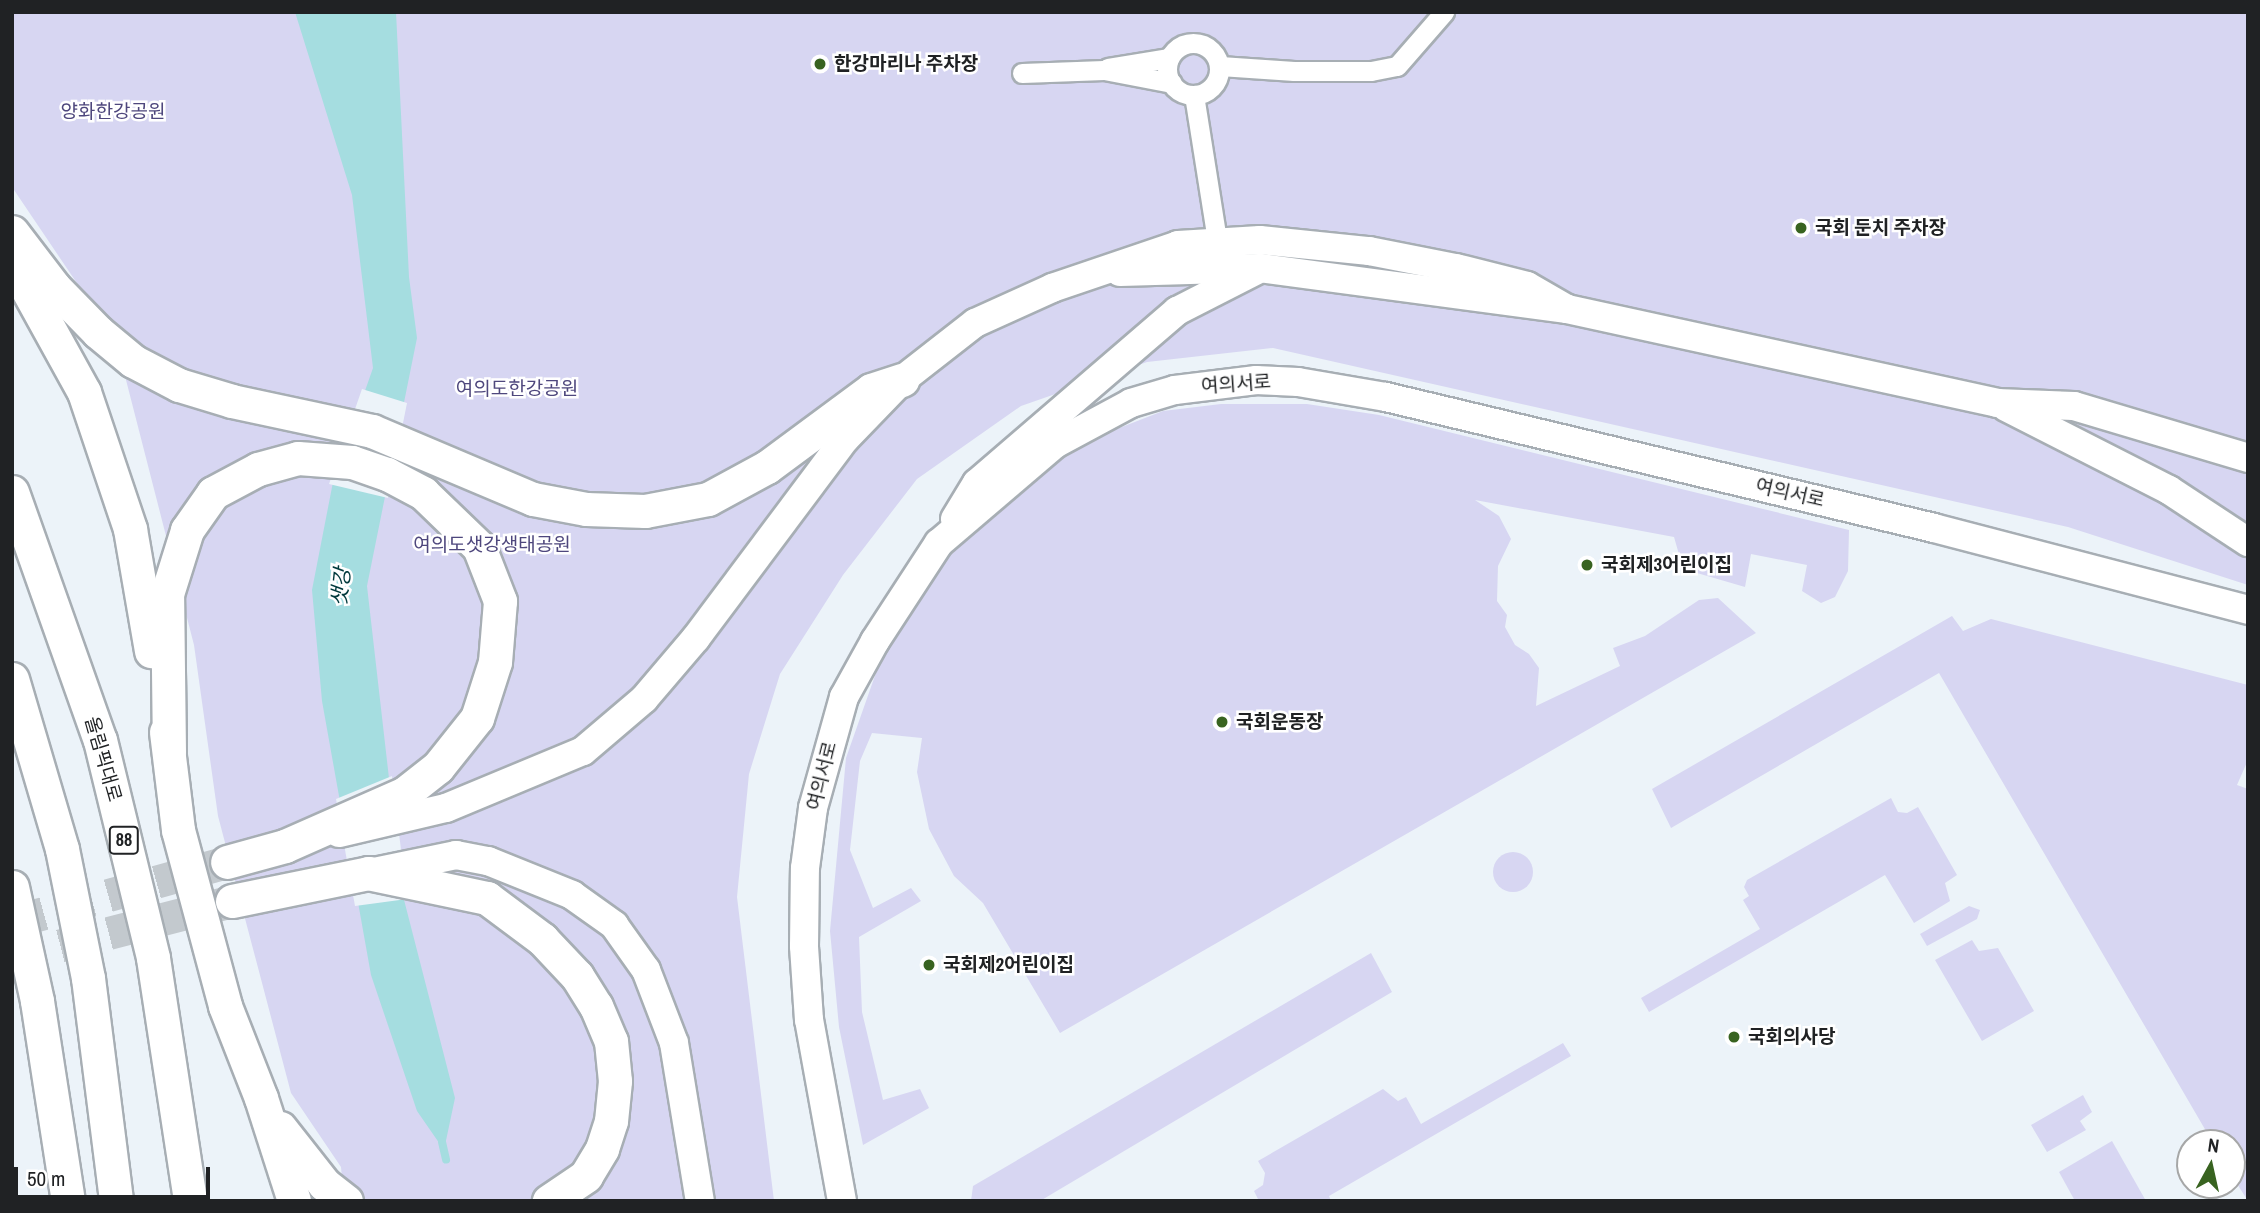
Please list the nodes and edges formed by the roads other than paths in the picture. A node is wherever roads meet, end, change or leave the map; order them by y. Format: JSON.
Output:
{"nodes":[{"id":1,"x":1444,"y":12,"type":"edge"},
{"id":2,"x":1169,"y":58,"type":"junction"},
{"id":3,"x":1220,"y":66,"type":"junction"},
{"id":4,"x":1104,"y":69,"type":"junction"},
{"id":5,"x":1022,"y":73,"type":"dead end"},
{"id":6,"x":1172,"y":83,"type":"junction"},
{"id":7,"x":1196,"y":102,"type":"junction"},
{"id":8,"x":12,"y":232,"type":"edge"},
{"id":9,"x":1217,"y":241,"type":"junction"},
{"id":10,"x":12,"y":261,"type":"edge"},
{"id":11,"x":1260,"y":268,"type":"junction"},
{"id":12,"x":1104,"y":273,"type":"junction"},
{"id":13,"x":1567,"y":309,"type":"junction"},
{"id":14,"x":902,"y":380,"type":"junction"},
{"id":15,"x":1997,"y":402,"type":"junction"},
{"id":16,"x":2248,"y":458,"type":"edge"},
{"id":17,"x":12,"y":492,"type":"edge"},
{"id":18,"x":2248,"y":542,"type":"edge"},
{"id":19,"x":939,"y":543,"type":"junction"},
{"id":20,"x":2248,"y":610,"type":"edge"},
{"id":21,"x":12,"y":679,"type":"edge"},
{"id":22,"x":169,"y":752,"type":"junction"},
{"id":23,"x":285,"y":845,"type":"junction"},
{"id":24,"x":227,"y":862,"type":"tunnel mouth"},
{"id":25,"x":368,"y":873,"type":"junction"},
{"id":26,"x":12,"y":887,"type":"edge"},
{"id":27,"x":232,"y":901,"type":"tunnel mouth"},
{"id":28,"x":261,"y":1098,"type":"junction"},
{"id":29,"x":68,"y":1201,"type":"edge"},
{"id":30,"x":116,"y":1201,"type":"edge"},
{"id":31,"x":190,"y":1201,"type":"edge"},
{"id":32,"x":293,"y":1201,"type":"edge"},
{"id":33,"x":346,"y":1201,"type":"edge"},
{"id":34,"x":549,"y":1201,"type":"edge"},
{"id":35,"x":700,"y":1201,"type":"edge"},
{"id":36,"x":842,"y":1201,"type":"edge"}],
"edges":[{"from":1,"to":3,"type":"street"},
{"from":2,"to":3,"type":"street"},
{"from":2,"to":4,"type":"street"},
{"from":2,"to":6,"type":"street"},
{"from":3,"to":7,"type":"street"},
{"from":4,"to":5,"type":"street"},
{"from":4,"to":6,"type":"street"},
{"from":6,"to":7,"type":"street"},
{"from":7,"to":9,"type":"street"},
{"from":8,"to":14,"type":"highway"},
{"from":9,"to":12,"type":"main road"},
{"from":9,"to":13,"type":"main road"},
{"from":10,"to":22,"type":"highway"},
{"from":11,"to":12,"type":"main road"},
{"from":11,"to":13,"type":"main road"},
{"from":11,"to":19,"type":"main road"},
{"from":12,"to":14,"type":"main road"},
{"from":13,"to":15,"type":"main road"},
{"from":14,"to":23,"type":"main road"},
{"from":15,"to":16,"type":"main road"},
{"from":15,"to":18,"type":"main road"},
{"from":17,"to":31,"type":"highway","name":"올림픽대로","number":"88"},
{"from":19,"to":20,"type":"main road","name":"여의서로"},
{"from":19,"to":36,"type":"main road","name":"여의서로"},
{"from":21,"to":30,"type":"highway"},
{"from":22,"to":23,"type":"highway"},
{"from":22,"to":28,"type":"highway"},
{"from":23,"to":24,"type":"highway"},
{"from":25,"to":27,"type":"highway"},
{"from":25,"to":34,"type":"highway"},
{"from":25,"to":35,"type":"main road"},
{"from":26,"to":29,"type":"highway"},
{"from":28,"to":32,"type":"highway"},
{"from":28,"to":33,"type":"highway"}]}
